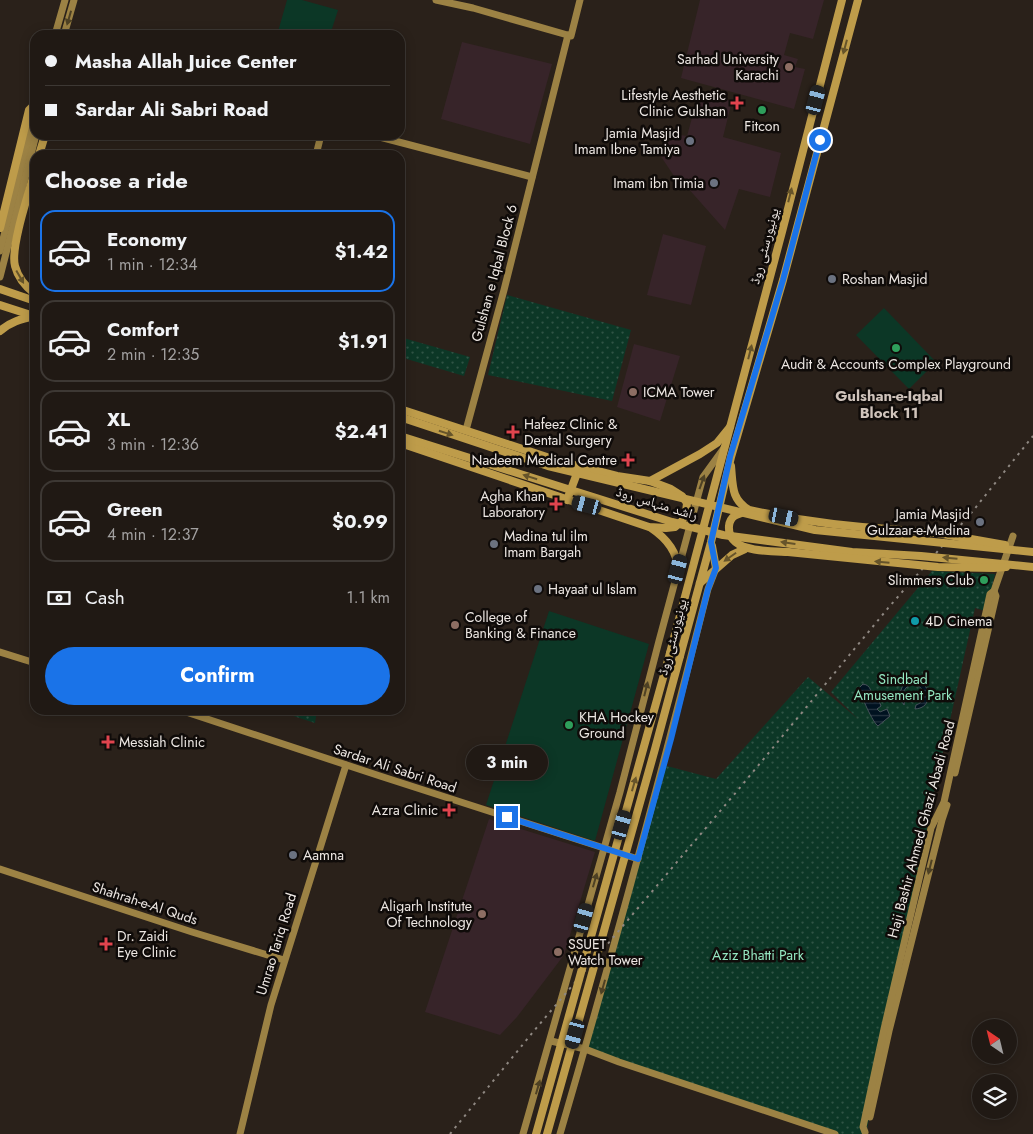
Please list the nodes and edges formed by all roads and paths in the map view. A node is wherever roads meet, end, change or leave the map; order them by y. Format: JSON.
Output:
{"nodes":[{"id":1,"x":65,"y":0,"type":"edge"},
{"id":2,"x":74,"y":0,"type":"edge"},
{"id":3,"x":436,"y":0,"type":"edge"},
{"id":4,"x":580,"y":0,"type":"edge"},
{"id":5,"x":842,"y":0,"type":"edge"},
{"id":6,"x":858,"y":0,"type":"edge"},
{"id":7,"x":57,"y":30,"type":"edge"},
{"id":8,"x":65,"y":30,"type":"edge"},
{"id":9,"x":568,"y":35,"type":"junction"},
{"id":10,"x":30,"y":109,"type":"edge"},
{"id":11,"x":30,"y":135,"type":"edge"},
{"id":12,"x":391,"y":140,"type":"edge"},
{"id":13,"x":30,"y":158,"type":"edge"},
{"id":14,"x":532,"y":177,"type":"junction"},
{"id":15,"x":30,"y":190,"type":"edge"},
{"id":16,"x":2,"y":213,"type":"edge"},
{"id":17,"x":0,"y":228,"type":"edge"},
{"id":18,"x":0,"y":251,"type":"edge"},
{"id":19,"x":0,"y":276,"type":"edge"},
{"id":20,"x":30,"y":289,"type":"edge"},
{"id":21,"x":0,"y":290,"type":"edge"},
{"id":22,"x":30,"y":299,"type":"edge"},
{"id":23,"x":0,"y":305,"type":"edge"},
{"id":24,"x":30,"y":314,"type":"edge"},
{"id":25,"x":30,"y":317,"type":"edge"},
{"id":26,"x":0,"y":331,"type":"edge"},
{"id":27,"x":405,"y":411,"type":"edge"},
{"id":28,"x":405,"y":420,"type":"edge"},
{"id":29,"x":732,"y":425,"type":"junction"},
{"id":30,"x":466,"y":430,"type":"junction"},
{"id":31,"x":405,"y":438,"type":"edge"},
{"id":32,"x":726,"y":444,"type":"junction"},
{"id":33,"x":405,"y":445,"type":"edge"},
{"id":34,"x":730,"y":457,"type":"junction"},
{"id":35,"x":580,"y":466,"type":"junction"},
{"id":36,"x":650,"y":481,"type":"junction"},
{"id":37,"x":567,"y":500,"type":"junction"},
{"id":38,"x":749,"y":510,"type":"junction"},
{"id":39,"x":649,"y":526,"type":"junction"},
{"id":40,"x":1014,"y":536,"type":"dead end"},
{"id":41,"x":711,"y":542,"type":"junction"},
{"id":42,"x":745,"y":549,"type":"junction"},
{"id":43,"x":1032,"y":552,"type":"edge"},
{"id":44,"x":1018,"y":565,"type":"junction"},
{"id":45,"x":1033,"y":567,"type":"edge"},
{"id":46,"x":716,"y":568,"type":"junction"},
{"id":47,"x":678,"y":569,"type":"junction"},
{"id":48,"x":699,"y":584,"type":"junction"},
{"id":49,"x":0,"y":652,"type":"edge"},
{"id":50,"x":30,"y":661,"type":"edge"},
{"id":51,"x":195,"y":715,"type":"edge"},
{"id":52,"x":346,"y":765,"type":"junction"},
{"id":53,"x":604,"y":848,"type":"junction"},
{"id":54,"x":638,"y":859,"type":"junction"},
{"id":55,"x":0,"y":869,"type":"edge"},
{"id":56,"x":284,"y":960,"type":"junction"},
{"id":57,"x":551,"y":1041,"type":"junction"},
{"id":58,"x":585,"y":1049,"type":"junction"},
{"id":59,"x":864,"y":1133,"type":"edge"},
{"id":60,"x":240,"y":1134,"type":"edge"},
{"id":61,"x":523,"y":1134,"type":"edge"},
{"id":62,"x":536,"y":1134,"type":"edge"},
{"id":63,"x":547,"y":1134,"type":"edge"},
{"id":64,"x":560,"y":1134,"type":"edge"},
{"id":65,"x":835,"y":1134,"type":"edge"}],
"edges":[{"from":1,"to":7,"type":"street"},
{"from":2,"to":8,"type":"street","one_way":true},
{"from":3,"to":9,"type":"street"},
{"from":4,"to":9,"type":"street","name":"Gulshan e Iqbal Block 6"},
{"from":29,"to":5,"type":"main road","name":"یونیورسٹی روڈ","one_way":true},
{"from":6,"to":34,"type":"main road","name":"یونیورسٹی روڈ","one_way":true},
{"from":9,"to":14,"type":"street","name":"Gulshan e Iqbal Block 6"},
{"from":10,"to":16,"type":"main road"},
{"from":11,"to":18,"type":"street"},
{"from":12,"to":14,"type":"street"},
{"from":13,"to":19,"type":"street"},
{"from":14,"to":30,"type":"street","name":"Gulshan e Iqbal Block 6"},
{"from":15,"to":20,"type":"main road","one_way":true},
{"from":16,"to":17,"type":"main road"},
{"from":21,"to":22,"type":"main road"},
{"from":23,"to":24,"type":"main road"},
{"from":25,"to":26,"type":"main road"},
{"from":27,"to":30,"type":"main road"},
{"from":28,"to":43,"type":"main road","name":"راشد منہاس روڈ","one_way":true,"bridge":true},
{"from":29,"to":32,"type":"main road","name":"یونیورسٹی روڈ"},
{"from":29,"to":36,"type":"main road"},
{"from":30,"to":35,"type":"main road"},
{"from":44,"to":31,"type":"main road","name":"راشد منہاس روڈ","one_way":true,"bridge":true},
{"from":47,"to":32,"type":"street","one_way":true},
{"from":62,"to":32,"type":"main road","name":"یونیورسٹی روڈ","one_way":true,"bridge":true},
{"from":33,"to":37,"type":"main road"},
{"from":34,"to":38,"type":"main road"},
{"from":34,"to":41,"type":"main road","name":"یونیورسٹی روڈ"},
{"from":35,"to":36,"type":"main road"},
{"from":35,"to":37,"type":"main road"},
{"from":36,"to":39,"type":"main road"},
{"from":37,"to":39,"type":"main road"},
{"from":38,"to":42,"type":"main road"},
{"from":38,"to":43,"type":"main road","bridge":true},
{"from":39,"to":47,"type":"main road"},
{"from":40,"to":59,"type":"street","name":"Haji Bashir Ahmed Ghazi Abadi Road"},
{"from":41,"to":46,"type":"main road"},
{"from":41,"to":48,"type":"main road","name":"یونیورسٹی روڈ"},
{"from":44,"to":42,"type":"main road","one_way":true,"bridge":true},
{"from":42,"to":46,"type":"main road","one_way":true},
{"from":44,"to":45,"type":"main road","name":"راشد منہاس روڈ","bridge":true},
{"from":46,"to":48,"type":"main road"},
{"from":46,"to":54,"type":"street"},
{"from":53,"to":47,"type":"street","one_way":true},
{"from":48,"to":63,"type":"main road","name":"یونیورسٹی روڈ","bridge":true},
{"from":49,"to":50,"type":"street"},
{"from":51,"to":52,"type":"street","name":"Sardar Ali Sabri Road"},
{"from":52,"to":53,"type":"street","name":"Sardar Ali Sabri Road"},
{"from":52,"to":56,"type":"street","name":"Umrao Tariq Road"},
{"from":53,"to":54,"type":"street","name":"Sardar Ali Sabri Road"},
{"from":57,"to":53,"type":"street","one_way":true},
{"from":54,"to":58,"type":"street","one_way":true},
{"from":55,"to":56,"type":"street","name":"Shahrah-e-Al Quds"},
{"from":56,"to":60,"type":"street","name":"Umrao Tariq Road"},
{"from":57,"to":58,"type":"street"},
{"from":61,"to":57,"type":"street","one_way":true},
{"from":58,"to":64,"type":"street"},
{"from":58,"to":65,"type":"street"}]}
